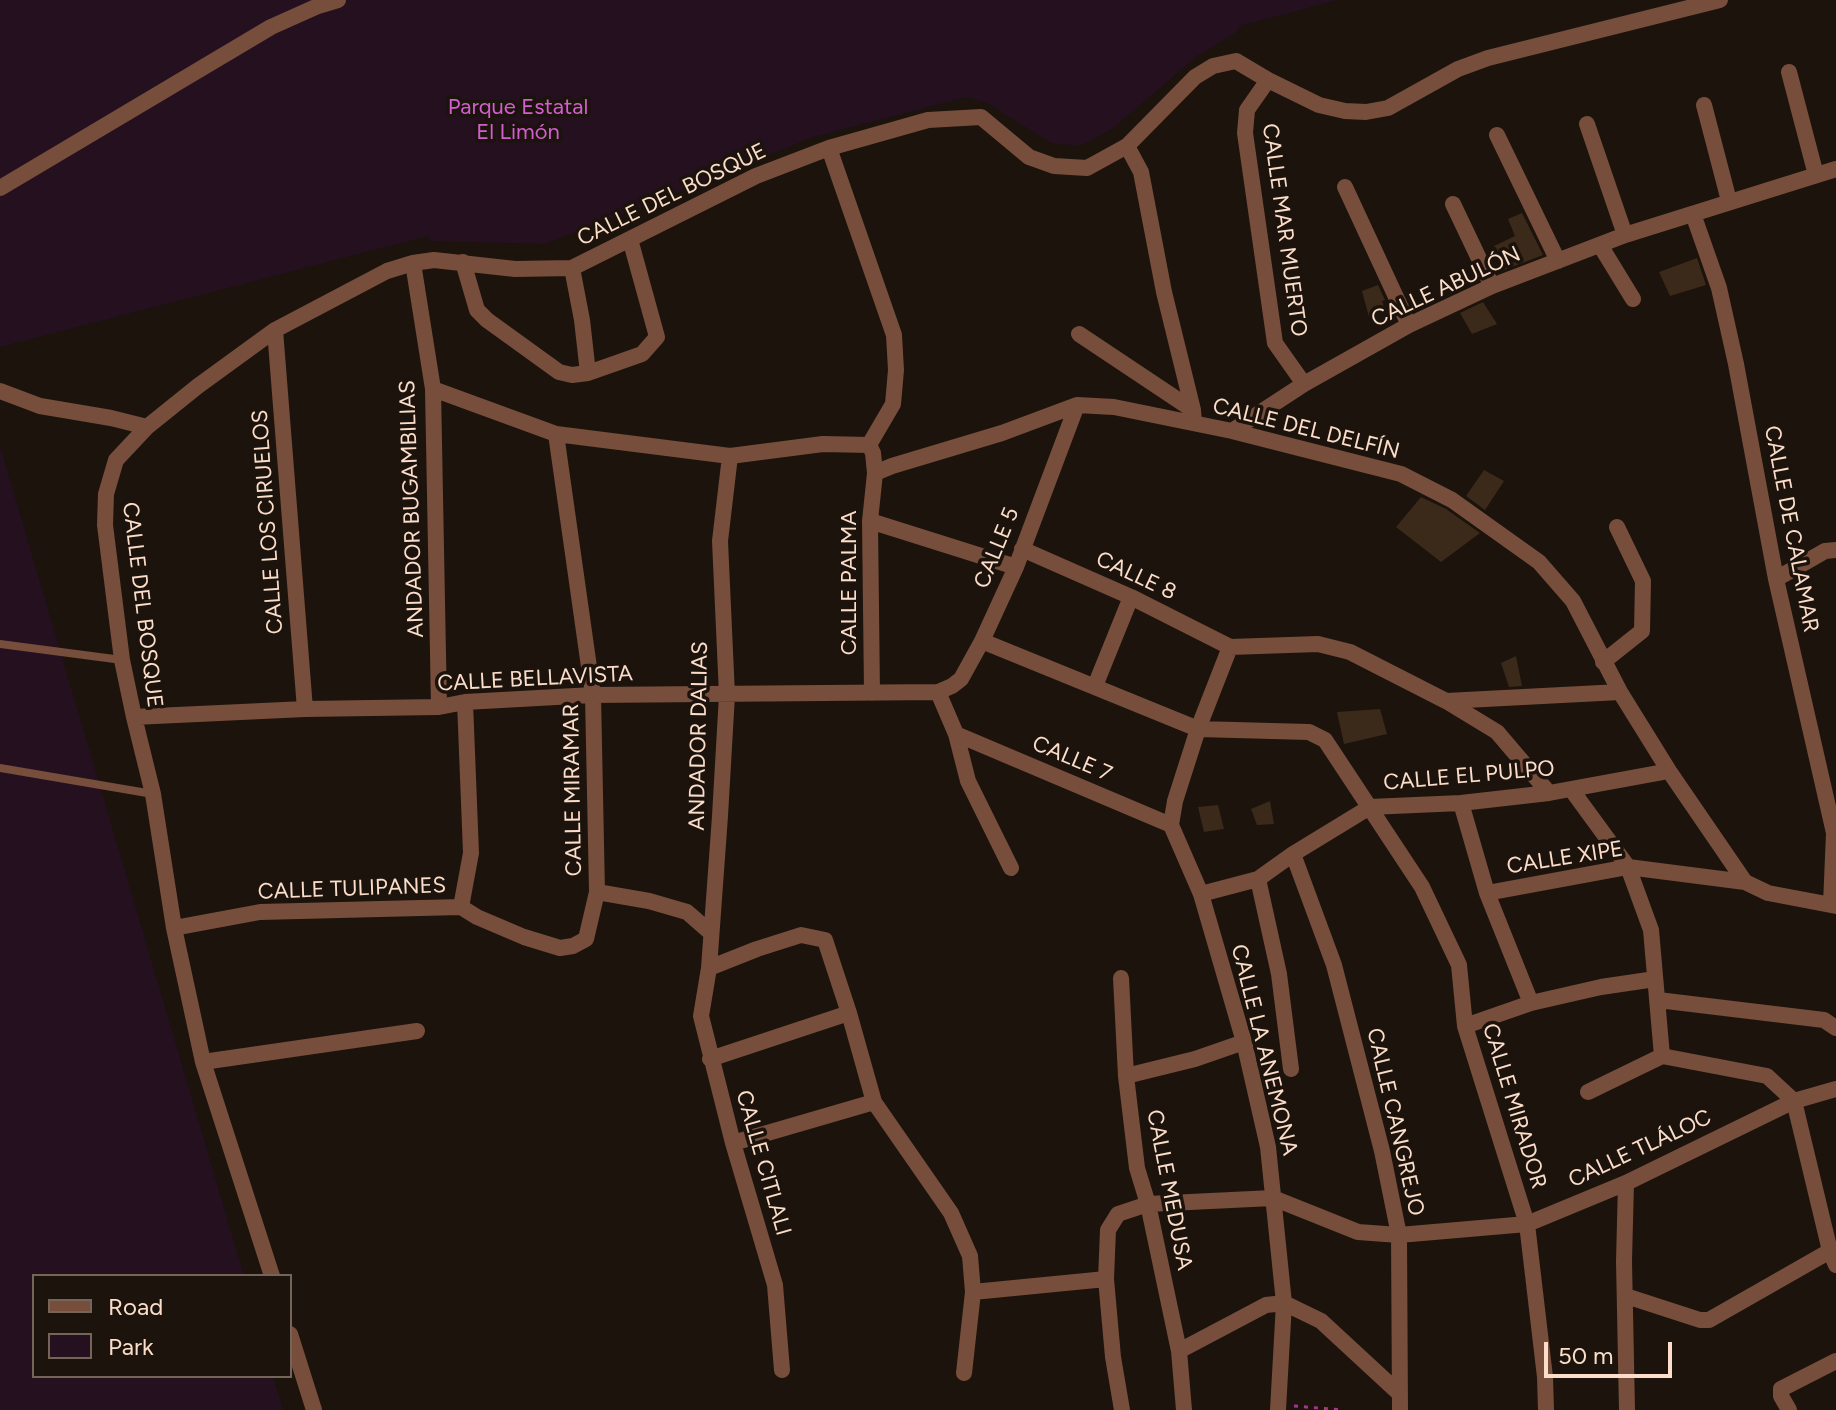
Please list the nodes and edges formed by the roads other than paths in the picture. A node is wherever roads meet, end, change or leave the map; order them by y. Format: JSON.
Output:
{"nodes":[{"id":1,"x":338,"y":0,"type":"edge"},
{"id":2,"x":1720,"y":0,"type":"edge"},
{"id":3,"x":1660,"y":7,"type":"edge"},
{"id":4,"x":1789,"y":72,"type":"dead end"},
{"id":5,"x":1268,"y":80,"type":"junction"},
{"id":6,"x":1704,"y":105,"type":"dead end"},
{"id":7,"x":1587,"y":124,"type":"dead end"},
{"id":8,"x":1497,"y":135,"type":"dead end"},
{"id":9,"x":1127,"y":146,"type":"junction"},
{"id":10,"x":829,"y":148,"type":"junction"},
{"id":11,"x":1836,"y":169,"type":"edge"},
{"id":12,"x":1816,"y":175,"type":"junction"},
{"id":13,"x":1345,"y":187,"type":"dead end"},
{"id":14,"x":0,"y":188,"type":"edge"},
{"id":15,"x":1729,"y":201,"type":"junction"},
{"id":16,"x":1453,"y":204,"type":"dead end"},
{"id":17,"x":1693,"y":214,"type":"junction"},
{"id":18,"x":1625,"y":235,"type":"junction"},
{"id":19,"x":630,"y":239,"type":"junction"},
{"id":20,"x":1600,"y":245,"type":"junction"},
{"id":21,"x":1558,"y":261,"type":"junction"},
{"id":22,"x":463,"y":262,"type":"junction"},
{"id":23,"x":413,"y":263,"type":"junction"},
{"id":24,"x":572,"y":268,"type":"junction"},
{"id":25,"x":1492,"y":286,"type":"junction"},
{"id":26,"x":1633,"y":299,"type":"dead end"},
{"id":27,"x":1409,"y":325,"type":"junction"},
{"id":28,"x":275,"y":330,"type":"junction"},
{"id":29,"x":1079,"y":334,"type":"dead end"},
{"id":30,"x":588,"y":373,"type":"junction"},
{"id":31,"x":1304,"y":384,"type":"junction"},
{"id":32,"x":433,"y":389,"type":"junction"},
{"id":33,"x":0,"y":391,"type":"edge"},
{"id":34,"x":1077,"y":405,"type":"junction"},
{"id":35,"x":1193,"y":417,"type":"junction"},
{"id":36,"x":147,"y":427,"type":"junction"},
{"id":37,"x":1232,"y":431,"type":"junction"},
{"id":38,"x":556,"y":434,"type":"junction"},
{"id":39,"x":871,"y":449,"type":"junction"},
{"id":40,"x":730,"y":456,"type":"junction"},
{"id":41,"x":875,"y":473,"type":"junction"},
{"id":42,"x":870,"y":521,"type":"junction"},
{"id":43,"x":1617,"y":527,"type":"dead end"},
{"id":44,"x":1022,"y":549,"type":"junction"},
{"id":45,"x":1836,"y":550,"type":"edge"},
{"id":46,"x":1016,"y":567,"type":"junction"},
{"id":47,"x":1776,"y":579,"type":"junction"},
{"id":48,"x":1131,"y":597,"type":"junction"},
{"id":49,"x":982,"y":641,"type":"junction"},
{"id":50,"x":0,"y":644,"type":"edge"},
{"id":51,"x":1230,"y":647,"type":"junction"},
{"id":52,"x":122,"y":660,"type":"junction"},
{"id":53,"x":1603,"y":662,"type":"junction"},
{"id":54,"x":1095,"y":686,"type":"junction"},
{"id":55,"x":938,"y":692,"type":"junction"},
{"id":56,"x":1620,"y":692,"type":"junction"},
{"id":57,"x":872,"y":693,"type":"junction"},
{"id":58,"x":593,"y":695,"type":"junction"},
{"id":59,"x":727,"y":695,"type":"junction"},
{"id":60,"x":1446,"y":701,"type":"junction"},
{"id":61,"x":465,"y":702,"type":"junction"},
{"id":62,"x":439,"y":707,"type":"junction"},
{"id":63,"x":305,"y":709,"type":"junction"},
{"id":64,"x":134,"y":717,"type":"junction"},
{"id":65,"x":1198,"y":729,"type":"junction"},
{"id":66,"x":956,"y":734,"type":"junction"},
{"id":67,"x":0,"y":768,"type":"edge"},
{"id":68,"x":1669,"y":771,"type":"junction"},
{"id":69,"x":1571,"y":789,"type":"junction"},
{"id":70,"x":1549,"y":793,"type":"junction"},
{"id":71,"x":153,"y":794,"type":"junction"},
{"id":72,"x":1461,"y":803,"type":"junction"},
{"id":73,"x":1370,"y":807,"type":"junction"},
{"id":74,"x":1171,"y":825,"type":"junction"},
{"id":75,"x":1835,"y":833,"type":"edge"},
{"id":76,"x":1293,"y":854,"type":"junction"},
{"id":77,"x":1628,"y":867,"type":"junction"},
{"id":78,"x":1011,"y":868,"type":"dead end"},
{"id":79,"x":1258,"y":879,"type":"junction"},
{"id":80,"x":1745,"y":882,"type":"junction"},
{"id":81,"x":597,"y":892,"type":"junction"},
{"id":82,"x":1487,"y":893,"type":"junction"},
{"id":83,"x":1201,"y":894,"type":"junction"},
{"id":84,"x":1833,"y":905,"type":"edge"},
{"id":85,"x":461,"y":907,"type":"junction"},
{"id":86,"x":174,"y":928,"type":"junction"},
{"id":87,"x":711,"y":933,"type":"junction"},
{"id":88,"x":573,"y":946,"type":"joint"},
{"id":89,"x":709,"y":968,"type":"junction"},
{"id":90,"x":1121,"y":978,"type":"dead end"},
{"id":91,"x":1655,"y":979,"type":"junction"},
{"id":92,"x":1658,"y":1000,"type":"junction"},
{"id":93,"x":1531,"y":1003,"type":"junction"},
{"id":94,"x":849,"y":1013,"type":"junction"},
{"id":95,"x":1465,"y":1026,"type":"junction"},
{"id":96,"x":1836,"y":1028,"type":"edge"},
{"id":97,"x":417,"y":1031,"type":"dead end"},
{"id":98,"x":1244,"y":1042,"type":"junction"},
{"id":99,"x":1662,"y":1056,"type":"junction"},
{"id":100,"x":710,"y":1059,"type":"junction"},
{"id":101,"x":203,"y":1062,"type":"junction"},
{"id":102,"x":1291,"y":1069,"type":"dead end"},
{"id":103,"x":1126,"y":1076,"type":"junction"},
{"id":104,"x":1836,"y":1089,"type":"edge"},
{"id":105,"x":1588,"y":1092,"type":"dead end"},
{"id":106,"x":1794,"y":1101,"type":"junction"},
{"id":107,"x":874,"y":1102,"type":"junction"},
{"id":108,"x":733,"y":1143,"type":"junction"},
{"id":109,"x":1626,"y":1183,"type":"junction"},
{"id":110,"x":1273,"y":1198,"type":"junction"},
{"id":111,"x":1148,"y":1204,"type":"junction"},
{"id":112,"x":1527,"y":1224,"type":"junction"},
{"id":113,"x":1399,"y":1235,"type":"junction"},
{"id":114,"x":1833,"y":1258,"type":"edge"},
{"id":115,"x":271,"y":1274,"type":"edge"},
{"id":116,"x":1106,"y":1279,"type":"junction"},
{"id":117,"x":973,"y":1292,"type":"junction"},
{"id":118,"x":1626,"y":1296,"type":"junction"},
{"id":119,"x":1284,"y":1303,"type":"junction"},
{"id":120,"x":292,"y":1340,"type":"edge"},
{"id":121,"x":1179,"y":1351,"type":"junction"},
{"id":122,"x":1836,"y":1361,"type":"edge"},
{"id":123,"x":782,"y":1370,"type":"dead end"},
{"id":124,"x":964,"y":1373,"type":"dead end"},
{"id":125,"x":1400,"y":1402,"type":"edge"},
{"id":126,"x":1278,"y":1408,"type":"edge"},
{"id":127,"x":314,"y":1410,"type":"edge"},
{"id":128,"x":1122,"y":1410,"type":"edge"},
{"id":129,"x":1184,"y":1410,"type":"edge"},
{"id":130,"x":1546,"y":1410,"type":"edge"},
{"id":131,"x":1627,"y":1410,"type":"edge"},
{"id":132,"x":1789,"y":1410,"type":"edge"}],
"edges":[{"from":1,"to":14,"type":"street"},
{"from":2,"to":3,"type":"street","name":"CALLE DEL BOSQUE"},
{"from":3,"to":5,"type":"street","name":"CALLE DEL BOSQUE"},
{"from":4,"to":12,"type":"street"},
{"from":5,"to":9,"type":"street","name":"CALLE DEL BOSQUE"},
{"from":5,"to":31,"type":"street","name":"CALLE MAR MUERTO"},
{"from":6,"to":15,"type":"street"},
{"from":7,"to":18,"type":"street"},
{"from":8,"to":21,"type":"street"},
{"from":9,"to":10,"type":"street","name":"CALLE DEL BOSQUE"},
{"from":9,"to":35,"type":"street"},
{"from":10,"to":19,"type":"street","name":"CALLE DEL BOSQUE"},
{"from":10,"to":39,"type":"street"},
{"from":11,"to":12,"type":"street","name":"CALLE ABULÓN"},
{"from":12,"to":15,"type":"street","name":"CALLE ABULÓN"},
{"from":13,"to":27,"type":"street"},
{"from":15,"to":17,"type":"street","name":"CALLE ABULÓN"},
{"from":16,"to":25,"type":"street"},
{"from":17,"to":18,"type":"street","name":"CALLE ABULÓN"},
{"from":17,"to":47,"type":"street","name":"CALLE DE CALAMAR"},
{"from":18,"to":20,"type":"street","name":"CALLE ABULÓN"},
{"from":19,"to":24,"type":"street","name":"CALLE DEL BOSQUE"},
{"from":19,"to":30,"type":"street"},
{"from":20,"to":21,"type":"street","name":"CALLE ABULÓN"},
{"from":20,"to":26,"type":"street"},
{"from":21,"to":25,"type":"street","name":"CALLE ABULÓN"},
{"from":22,"to":23,"type":"street","name":"CALLE DEL BOSQUE"},
{"from":22,"to":24,"type":"street","name":"CALLE DEL BOSQUE"},
{"from":22,"to":30,"type":"street"},
{"from":23,"to":28,"type":"street","name":"CALLE DEL BOSQUE"},
{"from":23,"to":32,"type":"street","name":"ANDADOR BUGAMBILIAS"},
{"from":24,"to":30,"type":"street"},
{"from":25,"to":27,"type":"street","name":"CALLE ABULÓN"},
{"from":27,"to":31,"type":"street","name":"CALLE ABULÓN"},
{"from":28,"to":36,"type":"street","name":"CALLE DEL BOSQUE"},
{"from":28,"to":63,"type":"street","name":"CALLE LOS CIRUELOS"},
{"from":29,"to":35,"type":"street"},
{"from":31,"to":37,"type":"street","name":"CALLE ABULÓN"},
{"from":32,"to":38,"type":"street"},
{"from":32,"to":62,"type":"street","name":"ANDADOR BUGAMBILIAS"},
{"from":33,"to":36,"type":"street"},
{"from":34,"to":35,"type":"street","name":"CALLE DEL DELFÍN"},
{"from":34,"to":41,"type":"street"},
{"from":34,"to":44,"type":"street","name":"CALLE 5"},
{"from":35,"to":37,"type":"street","name":"CALLE DEL DELFÍN"},
{"from":36,"to":52,"type":"street","name":"CALLE DEL BOSQUE"},
{"from":37,"to":53,"type":"street","name":"CALLE DEL DELFÍN"},
{"from":38,"to":40,"type":"street"},
{"from":38,"to":58,"type":"street","name":"CALLE MIRAMAR"},
{"from":39,"to":40,"type":"street"},
{"from":39,"to":41,"type":"street","name":"CALLE PALMA"},
{"from":40,"to":59,"type":"street","name":"ANDADOR DALIAS"},
{"from":41,"to":42,"type":"street","name":"CALLE PALMA"},
{"from":42,"to":46,"type":"street"},
{"from":42,"to":57,"type":"street","name":"CALLE PALMA"},
{"from":43,"to":53,"type":"street"},
{"from":44,"to":46,"type":"street","name":"CALLE 5"},
{"from":44,"to":48,"type":"street","name":"CALLE 8"},
{"from":45,"to":47,"type":"street"},
{"from":46,"to":49,"type":"street","name":"CALLE 5"},
{"from":47,"to":75,"type":"street","name":"CALLE DE CALAMAR"},
{"from":48,"to":51,"type":"street","name":"CALLE 8"},
{"from":48,"to":54,"type":"street"},
{"from":49,"to":54,"type":"street"},
{"from":49,"to":55,"type":"street","name":"CALLE 5"},
{"from":50,"to":52,"type":"lane"},
{"from":51,"to":60,"type":"street"},
{"from":51,"to":65,"type":"street"},
{"from":52,"to":64,"type":"street","name":"CALLE DEL BOSQUE"},
{"from":53,"to":56,"type":"street","name":"CALLE DEL DELFÍN"},
{"from":54,"to":65,"type":"street"},
{"from":55,"to":57,"type":"street","name":"CALLE BELLAVISTA"},
{"from":55,"to":66,"type":"street"},
{"from":56,"to":60,"type":"street"},
{"from":56,"to":68,"type":"street","name":"CALLE DEL DELFÍN"},
{"from":57,"to":59,"type":"street","name":"CALLE BELLAVISTA"},
{"from":58,"to":59,"type":"street","name":"CALLE BELLAVISTA"},
{"from":58,"to":61,"type":"street","name":"CALLE BELLAVISTA"},
{"from":58,"to":81,"type":"street","name":"CALLE MIRAMAR"},
{"from":59,"to":87,"type":"street","name":"ANDADOR DALIAS"},
{"from":60,"to":70,"type":"street"},
{"from":61,"to":62,"type":"street","name":"CALLE BELLAVISTA"},
{"from":61,"to":85,"type":"street"},
{"from":62,"to":63,"type":"street","name":"CALLE BELLAVISTA"},
{"from":63,"to":64,"type":"street","name":"CALLE BELLAVISTA"},
{"from":64,"to":71,"type":"street","name":"CALLE DEL BOSQUE"},
{"from":65,"to":73,"type":"street","name":"CALLE MIRADOR"},
{"from":65,"to":74,"type":"street"},
{"from":66,"to":74,"type":"street","name":"CALLE 7"},
{"from":66,"to":78,"type":"street"},
{"from":67,"to":71,"type":"lane"},
{"from":68,"to":69,"type":"street","name":"CALLE EL PULPO"},
{"from":68,"to":80,"type":"street","name":"CALLE DEL DELFÍN"},
{"from":69,"to":70,"type":"street","name":"CALLE EL PULPO"},
{"from":69,"to":77,"type":"street"},
{"from":70,"to":72,"type":"street","name":"CALLE EL PULPO"},
{"from":71,"to":86,"type":"street","name":"CALLE DEL BOSQUE"},
{"from":72,"to":73,"type":"street","name":"CALLE EL PULPO"},
{"from":72,"to":82,"type":"street"},
{"from":73,"to":76,"type":"street","name":"CALLE EL PULPO"},
{"from":73,"to":95,"type":"street","name":"CALLE MIRADOR"},
{"from":74,"to":83,"type":"street","name":"CALLE LA ANEMONA"},
{"from":75,"to":84,"type":"street","name":"CALLE DE CALAMAR"},
{"from":76,"to":79,"type":"street","name":"CALLE EL PULPO"},
{"from":76,"to":113,"type":"street","name":"CALLE CANGREJO"},
{"from":77,"to":80,"type":"street","name":"CALLE XIPE"},
{"from":77,"to":82,"type":"street","name":"CALLE XIPE"},
{"from":77,"to":91,"type":"street"},
{"from":79,"to":83,"type":"street","name":"CALLE EL PULPO"},
{"from":79,"to":102,"type":"street"},
{"from":80,"to":84,"type":"street","name":"CALLE XIPE"},
{"from":81,"to":87,"type":"street"},
{"from":81,"to":88,"type":"street","name":"CALLE MIRAMAR"},
{"from":82,"to":93,"type":"street"},
{"from":83,"to":98,"type":"street","name":"CALLE LA ANEMONA"},
{"from":85,"to":86,"type":"street","name":"CALLE TULIPANES"},
{"from":85,"to":88,"type":"street","name":"CALLE TULIPANES"},
{"from":86,"to":101,"type":"street","name":"CALLE DEL BOSQUE"},
{"from":87,"to":89,"type":"street","name":"ANDADOR DALIAS"},
{"from":89,"to":94,"type":"street"},
{"from":89,"to":100,"type":"street","name":"CALLE CITLALI"},
{"from":90,"to":103,"type":"street","name":"CALLE MEDUSA"},
{"from":91,"to":92,"type":"street"},
{"from":91,"to":93,"type":"street"},
{"from":92,"to":96,"type":"street"},
{"from":92,"to":99,"type":"street"},
{"from":93,"to":95,"type":"street"},
{"from":94,"to":100,"type":"street"},
{"from":94,"to":107,"type":"street"},
{"from":95,"to":112,"type":"street","name":"CALLE MIRADOR"},
{"from":97,"to":101,"type":"street"},
{"from":98,"to":103,"type":"street"},
{"from":98,"to":110,"type":"street","name":"CALLE LA ANEMONA"},
{"from":99,"to":105,"type":"street"},
{"from":99,"to":106,"type":"street"},
{"from":100,"to":108,"type":"street","name":"CALLE CITLALI"},
{"from":101,"to":115,"type":"street","name":"CALLE DEL BOSQUE"},
{"from":103,"to":111,"type":"street","name":"CALLE MEDUSA"},
{"from":104,"to":106,"type":"street","name":"CALLE TLÁLOC"},
{"from":106,"to":109,"type":"street","name":"CALLE TLÁLOC"},
{"from":106,"to":114,"type":"street"},
{"from":107,"to":108,"type":"street"},
{"from":107,"to":117,"type":"street"},
{"from":108,"to":123,"type":"street","name":"CALLE CITLALI"},
{"from":109,"to":112,"type":"street","name":"CALLE TLÁLOC"},
{"from":109,"to":118,"type":"street"},
{"from":110,"to":111,"type":"street"},
{"from":110,"to":113,"type":"street","name":"CALLE TLÁLOC"},
{"from":110,"to":119,"type":"street","name":"CALLE LA ANEMONA"},
{"from":111,"to":116,"type":"street"},
{"from":111,"to":121,"type":"street","name":"CALLE MEDUSA"},
{"from":112,"to":113,"type":"street","name":"CALLE TLÁLOC"},
{"from":112,"to":130,"type":"street","name":"CALLE MIRADOR"},
{"from":113,"to":125,"type":"street","name":"CALLE CANGREJO"},
{"from":114,"to":118,"type":"street"},
{"from":116,"to":117,"type":"street"},
{"from":116,"to":128,"type":"street"},
{"from":117,"to":124,"type":"street"},
{"from":118,"to":131,"type":"street"},
{"from":119,"to":121,"type":"street"},
{"from":119,"to":125,"type":"street"},
{"from":119,"to":126,"type":"street","name":"CALLE LA ANEMONA"},
{"from":120,"to":127,"type":"street"},
{"from":121,"to":129,"type":"street","name":"CALLE MEDUSA"},
{"from":122,"to":132,"type":"street"}]}
